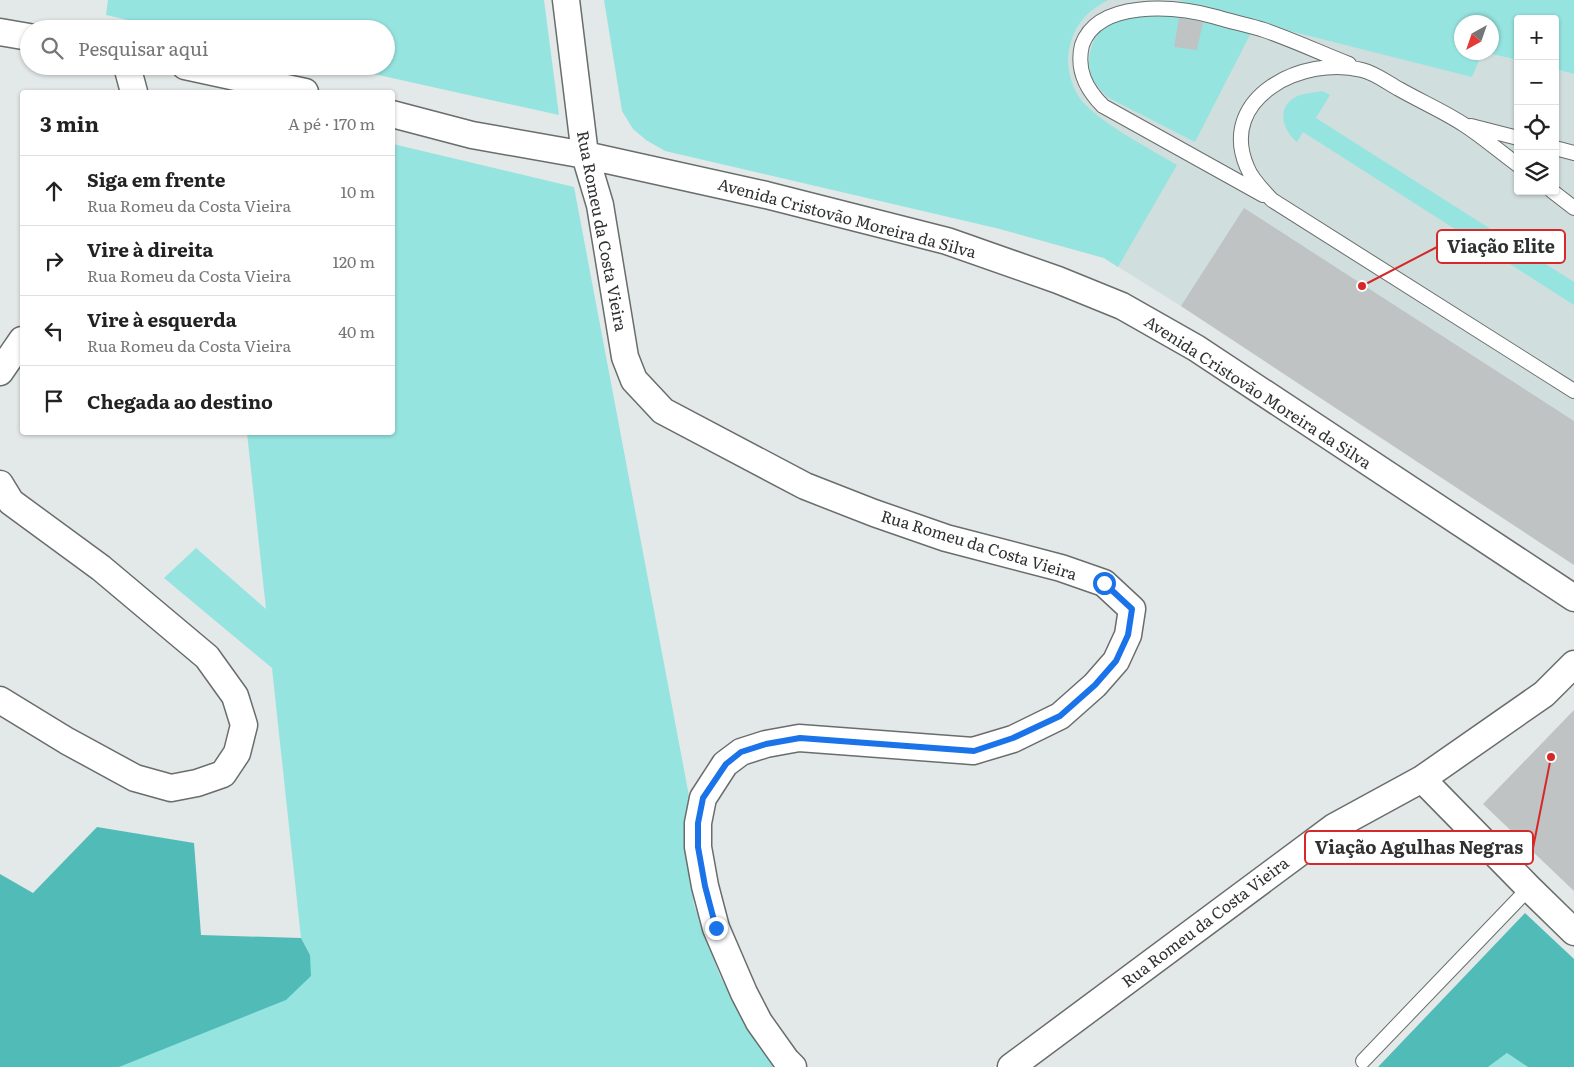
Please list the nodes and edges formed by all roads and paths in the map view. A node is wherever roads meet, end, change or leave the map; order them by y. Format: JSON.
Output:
{"nodes":[{"id":1,"x":566,"y":0,"type":"edge"},
{"id":2,"x":0,"y":32,"type":"edge"},
{"id":3,"x":20,"y":35,"type":"edge"},
{"id":4,"x":1364,"y":70,"type":"junction"},
{"id":5,"x":129,"y":75,"type":"edge"},
{"id":6,"x":227,"y":75,"type":"edge"},
{"id":7,"x":133,"y":90,"type":"edge"},
{"id":8,"x":296,"y":90,"type":"edge"},
{"id":9,"x":395,"y":115,"type":"edge"},
{"id":10,"x":1463,"y":124,"type":"junction"},
{"id":11,"x":1514,"y":137,"type":"edge"},
{"id":12,"x":1559,"y":149,"type":"edge"},
{"id":13,"x":1574,"y":153,"type":"edge"},
{"id":14,"x":585,"y":155,"type":"junction"},
{"id":15,"x":1514,"y":162,"type":"edge"},
{"id":16,"x":1557,"y":195,"type":"edge"},
{"id":17,"x":1272,"y":200,"type":"junction"},
{"id":18,"x":1574,"y":208,"type":"edge"},
{"id":19,"x":20,"y":343,"type":"edge"},
{"id":20,"x":0,"y":372,"type":"edge"},
{"id":21,"x":1574,"y":391,"type":"edge"},
{"id":22,"x":0,"y":484,"type":"edge"},
{"id":23,"x":1574,"y":598,"type":"edge"},
{"id":24,"x":1574,"y":664,"type":"edge"},
{"id":25,"x":0,"y":700,"type":"edge"},
{"id":26,"x":1422,"y":779,"type":"junction"},
{"id":27,"x":1529,"y":888,"type":"junction"},
{"id":28,"x":1574,"y":932,"type":"edge"},
{"id":29,"x":1363,"y":1061,"type":"dead end"},
{"id":30,"x":793,"y":1067,"type":"edge"},
{"id":31,"x":1011,"y":1067,"type":"edge"}],
"edges":[{"from":1,"to":14,"type":"street","name":"Rua Romeu da Costa Vieira"},
{"from":2,"to":3,"type":"street"},
{"from":4,"to":10,"type":"lane"},
{"from":4,"to":17,"type":"lane"},
{"from":4,"to":17,"type":"lane"},
{"from":5,"to":7,"type":"street"},
{"from":6,"to":8,"type":"street"},
{"from":9,"to":14,"type":"street","name":"Avenida Cristovão Moreira da Silva"},
{"from":10,"to":11,"type":"lane"},
{"from":10,"to":15,"type":"lane"},
{"from":12,"to":13,"type":"lane"},
{"from":14,"to":23,"type":"street","name":"Avenida Cristovão Moreira da Silva"},
{"from":14,"to":30,"type":"street","name":"Rua Romeu da Costa Vieira"},
{"from":16,"to":18,"type":"lane"},
{"from":17,"to":21,"type":"lane"},
{"from":19,"to":20,"type":"street"},
{"from":22,"to":25,"type":"street"},
{"from":24,"to":26,"type":"street","name":"Rua Romeu da Costa Vieira"},
{"from":26,"to":27,"type":"street"},
{"from":26,"to":31,"type":"street","name":"Rua Romeu da Costa Vieira"},
{"from":27,"to":28,"type":"street"},
{"from":27,"to":29,"type":"lane"}]}
